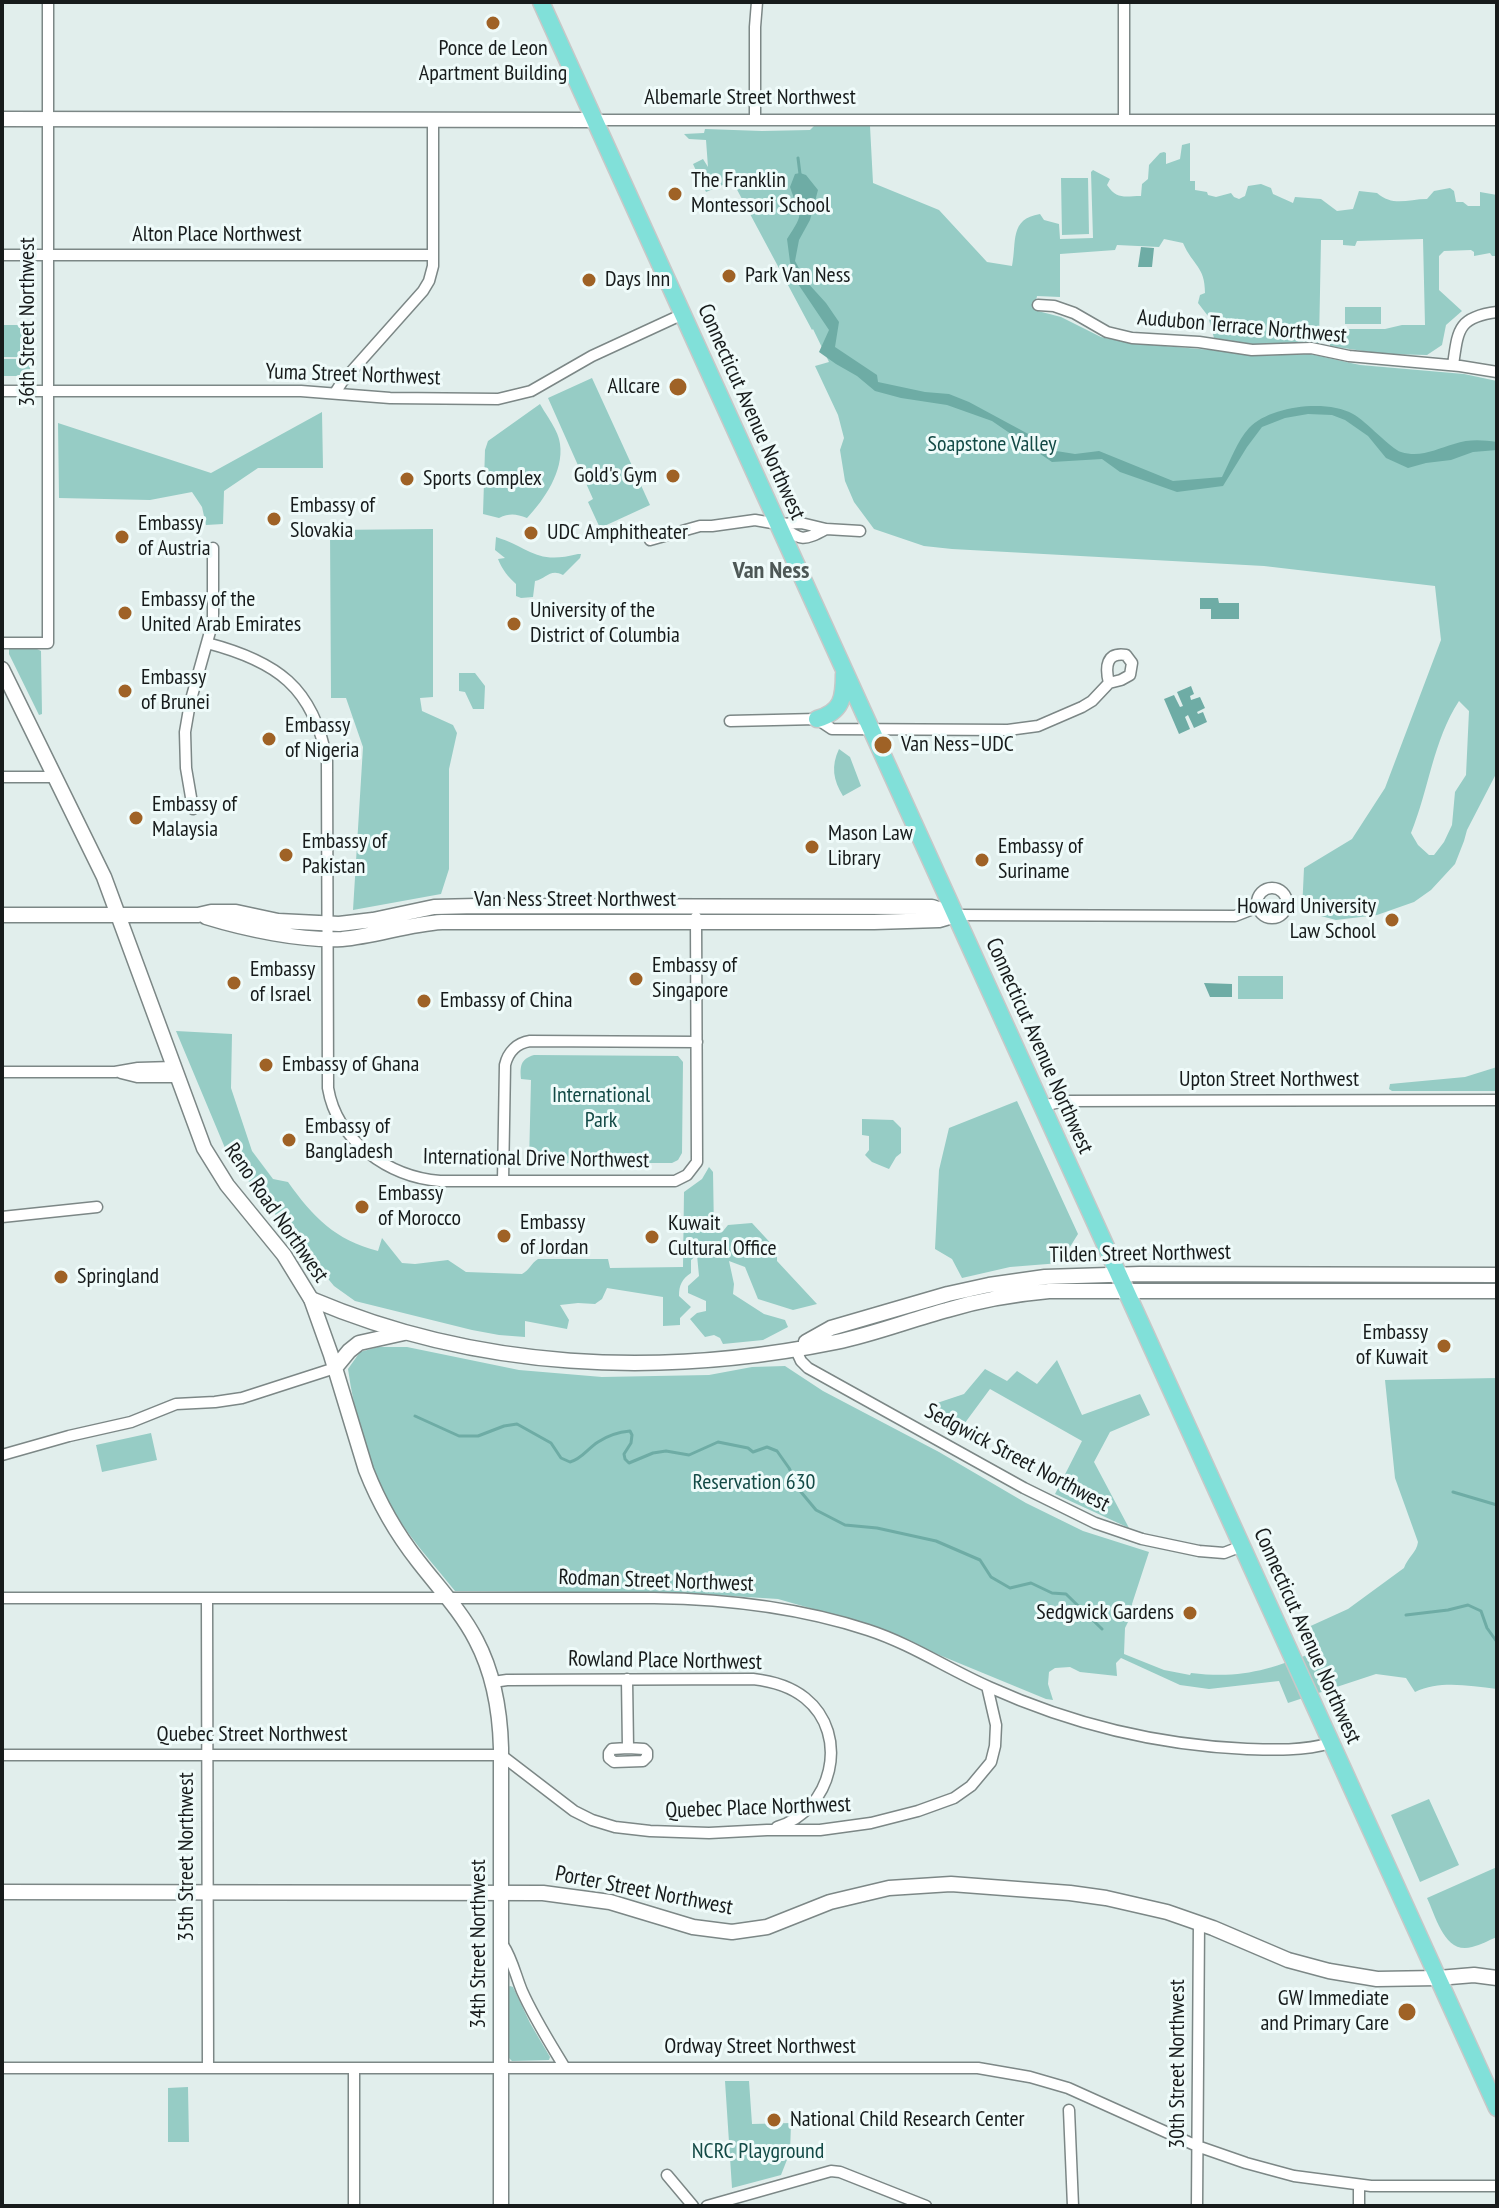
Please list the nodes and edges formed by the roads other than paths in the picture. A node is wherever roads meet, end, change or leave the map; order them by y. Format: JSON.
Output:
{"nodes":[{"id":1,"x":48,"y":2,"type":"edge"},
{"id":2,"x":541,"y":2,"type":"edge"},
{"id":3,"x":757,"y":2,"type":"edge"},
{"id":4,"x":1124,"y":2,"type":"edge"},
{"id":5,"x":2,"y":119,"type":"edge"},
{"id":6,"x":48,"y":119,"type":"junction"},
{"id":7,"x":433,"y":120,"type":"junction"},
{"id":8,"x":594,"y":120,"type":"junction"},
{"id":9,"x":755,"y":120,"type":"junction"},
{"id":10,"x":1124,"y":120,"type":"junction"},
{"id":11,"x":1497,"y":120,"type":"edge"},
{"id":12,"x":2,"y":255,"type":"edge"},
{"id":13,"x":48,"y":255,"type":"junction"},
{"id":14,"x":433,"y":255,"type":"junction"},
{"id":15,"x":1038,"y":305,"type":"dead end"},
{"id":16,"x":1497,"y":312,"type":"edge"},
{"id":17,"x":683,"y":314,"type":"junction"},
{"id":18,"x":1453,"y":365,"type":"junction"},
{"id":19,"x":1497,"y":372,"type":"edge"},
{"id":20,"x":2,"y":391,"type":"edge"},
{"id":21,"x":48,"y":391,"type":"junction"},
{"id":22,"x":335,"y":393,"type":"junction"},
{"id":23,"x":778,"y":524,"type":"junction"},
{"id":24,"x":860,"y":531,"type":"dead end"},
{"id":25,"x":650,"y":540,"type":"dead end"},
{"id":26,"x":213,"y":548,"type":"dead end"},
{"id":27,"x":2,"y":643,"type":"edge"},
{"id":28,"x":207,"y":643,"type":"junction"},
{"id":29,"x":2,"y":669,"type":"edge"},
{"id":30,"x":844,"y":669,"type":"junction"},
{"id":31,"x":1109,"y":683,"type":"dead end"},
{"id":32,"x":817,"y":719,"type":"junction"},
{"id":33,"x":730,"y":721,"type":"dead end"},
{"id":34,"x":872,"y":730,"type":"junction"},
{"id":35,"x":2,"y":777,"type":"edge"},
{"id":36,"x":55,"y":777,"type":"junction"},
{"id":37,"x":193,"y":809,"type":"dead end"},
{"id":38,"x":1258,"y":907,"type":"dead end"},
{"id":39,"x":2,"y":915,"type":"edge"},
{"id":40,"x":118,"y":915,"type":"junction"},
{"id":41,"x":696,"y":915,"type":"junction"},
{"id":42,"x":956,"y":915,"type":"junction"},
{"id":43,"x":328,"y":931,"type":"junction"},
{"id":44,"x":697,"y":1042,"type":"junction"},
{"id":45,"x":2,"y":1072,"type":"edge"},
{"id":46,"x":174,"y":1072,"type":"junction"},
{"id":47,"x":1497,"y":1100,"type":"edge"},
{"id":48,"x":1042,"y":1106,"type":"junction"},
{"id":49,"x":503,"y":1181,"type":"junction"},
{"id":50,"x":97,"y":1207,"type":"dead end"},
{"id":51,"x":2,"y":1217,"type":"edge"},
{"id":52,"x":1119,"y":1275,"type":"junction"},
{"id":53,"x":1497,"y":1275,"type":"edge"},
{"id":54,"x":1126,"y":1291,"type":"junction"},
{"id":55,"x":1497,"y":1291,"type":"edge"},
{"id":56,"x":971,"y":1296,"type":"junction"},
{"id":57,"x":311,"y":1299,"type":"junction"},
{"id":58,"x":404,"y":1333,"type":"junction"},
{"id":59,"x":795,"y":1348,"type":"junction"},
{"id":60,"x":335,"y":1368,"type":"junction"},
{"id":61,"x":2,"y":1455,"type":"edge"},
{"id":62,"x":1242,"y":1546,"type":"junction"},
{"id":63,"x":2,"y":1598,"type":"edge"},
{"id":64,"x":207,"y":1598,"type":"junction"},
{"id":65,"x":448,"y":1598,"type":"junction"},
{"id":66,"x":627,"y":1679,"type":"junction"},
{"id":67,"x":493,"y":1682,"type":"junction"},
{"id":68,"x":987,"y":1686,"type":"junction"},
{"id":69,"x":1331,"y":1743,"type":"junction"},
{"id":70,"x":628,"y":1748,"type":"dead end"},
{"id":71,"x":2,"y":1755,"type":"edge"},
{"id":72,"x":207,"y":1755,"type":"junction"},
{"id":73,"x":501,"y":1755,"type":"junction"},
{"id":74,"x":767,"y":1830,"type":"junction"},
{"id":75,"x":2,"y":1892,"type":"edge"},
{"id":76,"x":207,"y":1892,"type":"junction"},
{"id":77,"x":502,"y":1892,"type":"junction"},
{"id":78,"x":1199,"y":1922,"type":"junction"},
{"id":79,"x":502,"y":1944,"type":"junction"},
{"id":80,"x":1438,"y":1978,"type":"junction"},
{"id":81,"x":1497,"y":1978,"type":"edge"},
{"id":82,"x":2,"y":2068,"type":"edge"},
{"id":83,"x":208,"y":2068,"type":"junction"},
{"id":84,"x":354,"y":2068,"type":"junction"},
{"id":85,"x":501,"y":2068,"type":"junction"},
{"id":86,"x":565,"y":2068,"type":"junction"},
{"id":87,"x":1497,"y":2108,"type":"edge"},
{"id":88,"x":1069,"y":2110,"type":"dead end"},
{"id":89,"x":1197,"y":2146,"type":"junction"},
{"id":90,"x":667,"y":2175,"type":"dead end"},
{"id":91,"x":1359,"y":2185,"type":"junction"},
{"id":92,"x":1497,"y":2186,"type":"edge"},
{"id":93,"x":354,"y":2206,"type":"edge"},
{"id":94,"x":501,"y":2206,"type":"edge"},
{"id":95,"x":693,"y":2206,"type":"edge"},
{"id":96,"x":707,"y":2206,"type":"edge"},
{"id":97,"x":926,"y":2206,"type":"edge"},
{"id":98,"x":1073,"y":2206,"type":"edge"},
{"id":99,"x":1197,"y":2206,"type":"edge"},
{"id":100,"x":1359,"y":2206,"type":"edge"}],
"edges":[{"from":1,"to":6,"type":"street","name":"36th Street Northwest"},
{"from":2,"to":8,"type":"main road","name":"Connecticut Avenue Northwest"},
{"from":3,"to":9,"type":"street"},
{"from":4,"to":10,"type":"street"},
{"from":5,"to":6,"type":"street","name":"Albemarle Street Northwest"},
{"from":6,"to":7,"type":"street","name":"Albemarle Street Northwest"},
{"from":6,"to":13,"type":"street","name":"36th Street Northwest"},
{"from":7,"to":8,"type":"street","name":"Albemarle Street Northwest"},
{"from":7,"to":14,"type":"street"},
{"from":8,"to":9,"type":"street","name":"Albemarle Street Northwest"},
{"from":8,"to":17,"type":"main road","name":"Connecticut Avenue Northwest"},
{"from":9,"to":10,"type":"street","name":"Albemarle Street Northwest"},
{"from":10,"to":11,"type":"street","name":"Albemarle Street Northwest"},
{"from":12,"to":13,"type":"street","name":"Alton Place Northwest"},
{"from":13,"to":14,"type":"street","name":"Alton Place Northwest"},
{"from":13,"to":21,"type":"street","name":"36th Street Northwest"},
{"from":14,"to":22,"type":"street"},
{"from":15,"to":18,"type":"street","name":"Audubon Terrace Northwest"},
{"from":16,"to":18,"type":"street"},
{"from":17,"to":22,"type":"street","name":"Yuma Street Northwest"},
{"from":17,"to":23,"type":"main road","name":"Connecticut Avenue Northwest"},
{"from":18,"to":19,"type":"street","name":"Audubon Terrace Northwest"},
{"from":20,"to":21,"type":"street","name":"Yuma Street Northwest"},
{"from":21,"to":22,"type":"street","name":"Yuma Street Northwest"},
{"from":21,"to":27,"type":"street","name":"36th Street Northwest"},
{"from":23,"to":24,"type":"street"},
{"from":23,"to":25,"type":"street"},
{"from":23,"to":30,"type":"main road","name":"Connecticut Avenue Northwest"},
{"from":26,"to":28,"type":"street"},
{"from":28,"to":37,"type":"street"},
{"from":28,"to":43,"type":"street","name":"International Drive Northwest"},
{"from":29,"to":36,"type":"street","name":"Reno Road Northwest"},
{"from":30,"to":32,"type":"main road"},
{"from":30,"to":34,"type":"main road","name":"Connecticut Avenue Northwest"},
{"from":31,"to":34,"type":"street"},
{"from":32,"to":33,"type":"street"},
{"from":32,"to":34,"type":"street"},
{"from":34,"to":42,"type":"main road","name":"Connecticut Avenue Northwest"},
{"from":35,"to":36,"type":"street"},
{"from":36,"to":40,"type":"street","name":"Reno Road Northwest"},
{"from":38,"to":42,"type":"street","name":"Van Ness Street Northwest"},
{"from":39,"to":40,"type":"street","name":"Van Ness Street Northwest"},
{"from":40,"to":43,"type":"street","name":"Van Ness Street Northwest"},
{"from":40,"to":46,"type":"street","name":"Reno Road Northwest"},
{"from":41,"to":42,"type":"street","name":"Van Ness Street Northwest"},
{"from":41,"to":43,"type":"street","name":"Van Ness Street Northwest"},
{"from":41,"to":44,"type":"street","name":"International Drive Northwest"},
{"from":42,"to":48,"type":"main road","name":"Connecticut Avenue Northwest"},
{"from":43,"to":49,"type":"street","name":"International Drive Northwest"},
{"from":44,"to":49,"type":"street"},
{"from":44,"to":49,"type":"street","name":"International Drive Northwest"},
{"from":45,"to":46,"type":"street"},
{"from":46,"to":57,"type":"street","name":"Reno Road Northwest"},
{"from":47,"to":48,"type":"street","name":"Upton Street Northwest"},
{"from":48,"to":52,"type":"main road","name":"Connecticut Avenue Northwest"},
{"from":50,"to":51,"type":"street"},
{"from":52,"to":53,"type":"street","name":"Tilden Street Northwest"},
{"from":52,"to":54,"type":"main road","name":"Connecticut Avenue Northwest"},
{"from":52,"to":56,"type":"street","name":"Tilden Street Northwest"},
{"from":54,"to":55,"type":"street","name":"Tilden Street Northwest"},
{"from":54,"to":56,"type":"street","name":"Tilden Street Northwest"},
{"from":54,"to":62,"type":"main road","name":"Connecticut Avenue Northwest"},
{"from":56,"to":59,"type":"street","name":"Tilden Street Northwest"},
{"from":57,"to":58,"type":"street","name":"Tilden Street Northwest"},
{"from":57,"to":60,"type":"street","name":"Reno Road Northwest"},
{"from":58,"to":59,"type":"street","name":"Tilden Street Northwest"},
{"from":58,"to":60,"type":"street"},
{"from":59,"to":62,"type":"street","name":"Sedgwick Street Northwest"},
{"from":60,"to":61,"type":"street"},
{"from":60,"to":65,"type":"street","name":"Reno Road Northwest"},
{"from":62,"to":69,"type":"main road","name":"Connecticut Avenue Northwest"},
{"from":63,"to":64,"type":"street","name":"Rodman Street Northwest"},
{"from":64,"to":65,"type":"street","name":"Rodman Street Northwest"},
{"from":64,"to":72,"type":"street","name":"35th Street Northwest"},
{"from":65,"to":67,"type":"street","name":"Reno Road Northwest"},
{"from":65,"to":68,"type":"street","name":"Rodman Street Northwest"},
{"from":66,"to":67,"type":"street","name":"Rowland Place Northwest"},
{"from":66,"to":70,"type":"street"},
{"from":66,"to":74,"type":"street","name":"Rowland Place Northwest"},
{"from":67,"to":73,"type":"street","name":"34th Street Northwest"},
{"from":68,"to":69,"type":"street","name":"Rodman Street Northwest"},
{"from":68,"to":74,"type":"street","name":"Quebec Place Northwest"},
{"from":69,"to":80,"type":"main road","name":"Connecticut Avenue Northwest"},
{"from":71,"to":72,"type":"street","name":"Quebec Street Northwest"},
{"from":72,"to":73,"type":"street","name":"Quebec Street Northwest"},
{"from":72,"to":76,"type":"street","name":"35th Street Northwest"},
{"from":73,"to":74,"type":"street","name":"Quebec Place Northwest"},
{"from":73,"to":77,"type":"street","name":"34th Street Northwest"},
{"from":75,"to":76,"type":"street","name":"Porter Street Northwest"},
{"from":76,"to":77,"type":"street","name":"Porter Street Northwest"},
{"from":76,"to":83,"type":"street","name":"35th Street Northwest"},
{"from":77,"to":78,"type":"street","name":"Porter Street Northwest"},
{"from":77,"to":79,"type":"street","name":"34th Street Northwest"},
{"from":78,"to":80,"type":"street","name":"Porter Street Northwest"},
{"from":78,"to":89,"type":"street","name":"30th Street Northwest"},
{"from":79,"to":85,"type":"street","name":"34th Street Northwest"},
{"from":79,"to":86,"type":"street"},
{"from":80,"to":81,"type":"street","name":"Porter Street Northwest"},
{"from":80,"to":87,"type":"main road","name":"Connecticut Avenue Northwest"},
{"from":82,"to":83,"type":"street","name":"Ordway Street Northwest"},
{"from":83,"to":84,"type":"street","name":"Ordway Street Northwest"},
{"from":84,"to":85,"type":"street","name":"Ordway Street Northwest"},
{"from":84,"to":93,"type":"street"},
{"from":85,"to":86,"type":"street","name":"Ordway Street Northwest"},
{"from":85,"to":94,"type":"street","name":"34th Street Northwest"},
{"from":86,"to":89,"type":"street","name":"Ordway Street Northwest"},
{"from":88,"to":98,"type":"street"},
{"from":89,"to":91,"type":"street","name":"Ordway Street Northwest"},
{"from":89,"to":99,"type":"street","name":"30th Street Northwest"},
{"from":90,"to":95,"type":"street"},
{"from":91,"to":92,"type":"street","name":"Ordway Street Northwest"},
{"from":91,"to":100,"type":"street"},
{"from":96,"to":97,"type":"street"}]}
